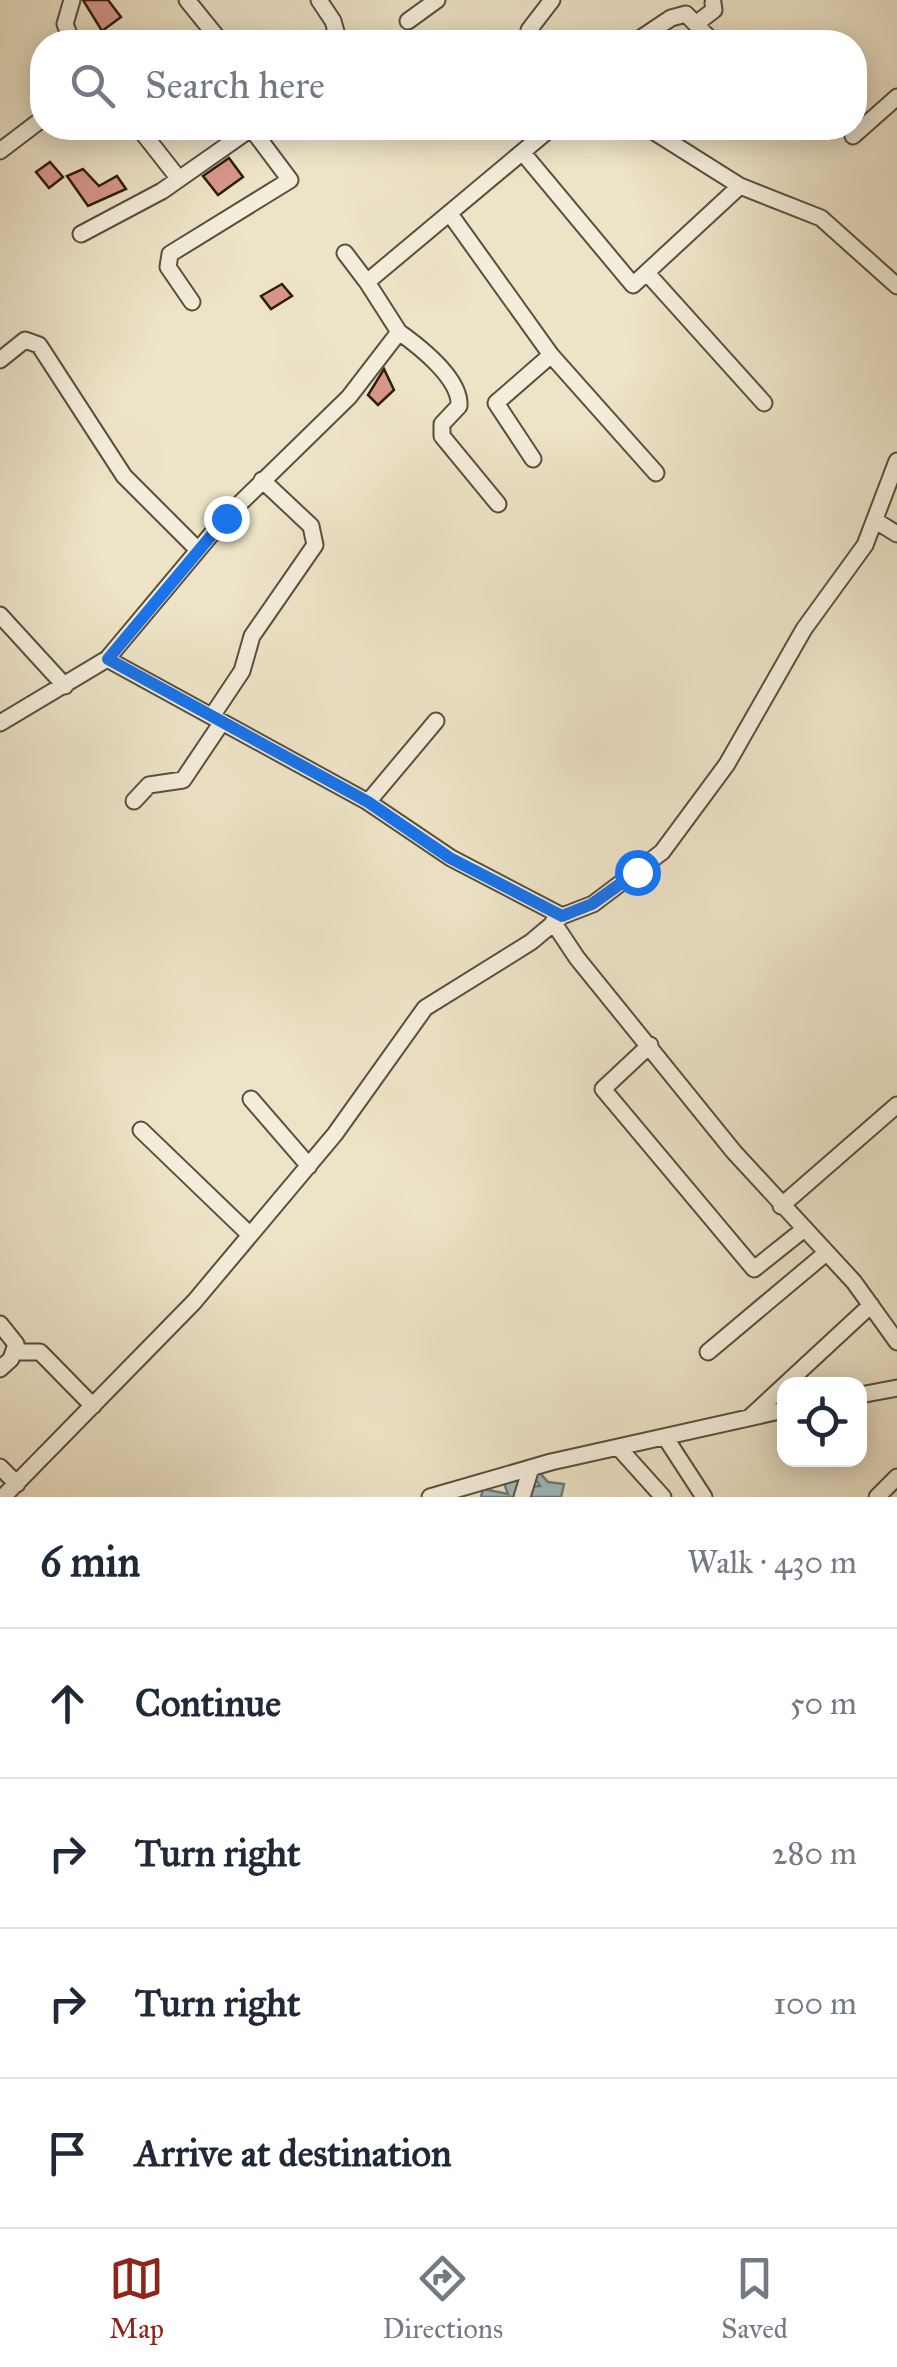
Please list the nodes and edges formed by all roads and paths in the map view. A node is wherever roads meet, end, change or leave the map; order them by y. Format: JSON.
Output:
{"nodes":[{"id":1,"x":72,"y":0,"type":"edge"},
{"id":2,"x":187,"y":0,"type":"edge"},
{"id":3,"x":319,"y":0,"type":"edge"},
{"id":4,"x":437,"y":0,"type":"edge"},
{"id":5,"x":552,"y":0,"type":"edge"},
{"id":6,"x":714,"y":3,"type":"dead end"},
{"id":7,"x":408,"y":21,"type":"dead end"},
{"id":8,"x":696,"y":23,"type":"junction"},
{"id":9,"x":67,"y":30,"type":"edge"},
{"id":10,"x":211,"y":30,"type":"edge"},
{"id":11,"x":335,"y":30,"type":"edge"},
{"id":12,"x":529,"y":30,"type":"edge"},
{"id":13,"x":654,"y":30,"type":"edge"},
{"id":14,"x":702,"y":30,"type":"edge"},
{"id":15,"x":897,"y":98,"type":"edge"},
{"id":16,"x":867,"y":125,"type":"edge"},
{"id":17,"x":30,"y":128,"type":"edge"},
{"id":18,"x":148,"y":140,"type":"edge"},
{"id":19,"x":235,"y":140,"type":"edge"},
{"id":20,"x":261,"y":140,"type":"edge"},
{"id":21,"x":537,"y":140,"type":"edge"},
{"id":22,"x":667,"y":140,"type":"edge"},
{"id":23,"x":0,"y":151,"type":"edge"},
{"id":24,"x":522,"y":153,"type":"junction"},
{"id":25,"x":179,"y":179,"type":"junction"},
{"id":26,"x":740,"y":186,"type":"junction"},
{"id":27,"x":450,"y":214,"type":"junction"},
{"id":28,"x":81,"y":234,"type":"dead end"},
{"id":29,"x":345,"y":253,"type":"dead end"},
{"id":30,"x":647,"y":273,"type":"junction"},
{"id":31,"x":367,"y":282,"type":"junction"},
{"id":32,"x":897,"y":286,"type":"edge"},
{"id":33,"x":192,"y":302,"type":"dead end"},
{"id":34,"x":399,"y":332,"type":"junction"},
{"id":35,"x":551,"y":355,"type":"junction"},
{"id":36,"x":0,"y":360,"type":"edge"},
{"id":37,"x":764,"y":402,"type":"dead end"},
{"id":38,"x":533,"y":458,"type":"dead end"},
{"id":39,"x":897,"y":460,"type":"edge"},
{"id":40,"x":656,"y":473,"type":"dead end"},
{"id":41,"x":262,"y":480,"type":"junction"},
{"id":42,"x":498,"y":504,"type":"dead end"},
{"id":43,"x":876,"y":522,"type":"junction"},
{"id":44,"x":897,"y":534,"type":"edge"},
{"id":45,"x":198,"y":550,"type":"junction"},
{"id":46,"x":0,"y":614,"type":"edge"},
{"id":47,"x":108,"y":659,"type":"junction"},
{"id":48,"x":65,"y":686,"type":"junction"},
{"id":49,"x":217,"y":719,"type":"junction"},
{"id":50,"x":436,"y":721,"type":"dead end"},
{"id":51,"x":0,"y":724,"type":"edge"},
{"id":52,"x":134,"y":801,"type":"dead end"},
{"id":53,"x":368,"y":802,"type":"junction"},
{"id":54,"x":558,"y":919,"type":"junction"},
{"id":55,"x":650,"y":1046,"type":"junction"},
{"id":56,"x":251,"y":1099,"type":"dead end"},
{"id":57,"x":897,"y":1104,"type":"edge"},
{"id":58,"x":141,"y":1130,"type":"dead end"},
{"id":59,"x":309,"y":1166,"type":"junction"},
{"id":60,"x":781,"y":1206,"type":"junction"},
{"id":61,"x":803,"y":1230,"type":"junction"},
{"id":62,"x":250,"y":1235,"type":"junction"},
{"id":63,"x":826,"y":1253,"type":"junction"},
{"id":64,"x":870,"y":1305,"type":"junction"},
{"id":65,"x":0,"y":1324,"type":"edge"},
{"id":66,"x":897,"y":1342,"type":"edge"},
{"id":67,"x":16,"y":1352,"type":"junction"},
{"id":68,"x":708,"y":1352,"type":"dead end"},
{"id":69,"x":0,"y":1370,"type":"edge"},
{"id":70,"x":897,"y":1388,"type":"edge"},
{"id":71,"x":867,"y":1394,"type":"edge"},
{"id":72,"x":93,"y":1406,"type":"junction"},
{"id":73,"x":777,"y":1412,"type":"edge"},
{"id":74,"x":749,"y":1418,"type":"junction"},
{"id":75,"x":665,"y":1437,"type":"junction"},
{"id":76,"x":618,"y":1448,"type":"junction"},
{"id":77,"x":0,"y":1467,"type":"edge"},
{"id":78,"x":531,"y":1468,"type":"junction"},
{"id":79,"x":897,"y":1478,"type":"edge"},
{"id":80,"x":17,"y":1484,"type":"junction"},
{"id":81,"x":3,"y":1497,"type":"edge"},
{"id":82,"x":430,"y":1497,"type":"edge"},
{"id":83,"x":522,"y":1497,"type":"edge"},
{"id":84,"x":663,"y":1497,"type":"edge"},
{"id":85,"x":704,"y":1497,"type":"edge"},
{"id":86,"x":876,"y":1497,"type":"edge"}],
"edges":[{"from":1,"to":9,"type":"street"},
{"from":2,"to":10,"type":"street"},
{"from":3,"to":11,"type":"street"},
{"from":4,"to":7,"type":"street"},
{"from":5,"to":12,"type":"street"},
{"from":6,"to":8,"type":"street"},
{"from":8,"to":13,"type":"street"},
{"from":8,"to":14,"type":"street"},
{"from":15,"to":16,"type":"street"},
{"from":17,"to":23,"type":"street"},
{"from":18,"to":25,"type":"street"},
{"from":19,"to":25,"type":"street"},
{"from":20,"to":33,"type":"street"},
{"from":21,"to":24,"type":"street"},
{"from":22,"to":26,"type":"street"},
{"from":24,"to":27,"type":"street"},
{"from":24,"to":30,"type":"street"},
{"from":25,"to":28,"type":"street"},
{"from":26,"to":30,"type":"street"},
{"from":26,"to":32,"type":"street"},
{"from":27,"to":31,"type":"street"},
{"from":27,"to":35,"type":"street"},
{"from":29,"to":31,"type":"street"},
{"from":30,"to":37,"type":"street"},
{"from":31,"to":34,"type":"street"},
{"from":34,"to":41,"type":"street"},
{"from":34,"to":42,"type":"street"},
{"from":35,"to":38,"type":"street"},
{"from":35,"to":40,"type":"street"},
{"from":36,"to":45,"type":"street"},
{"from":39,"to":43,"type":"street"},
{"from":41,"to":45,"type":"street"},
{"from":41,"to":49,"type":"street"},
{"from":43,"to":44,"type":"street"},
{"from":43,"to":54,"type":"street"},
{"from":45,"to":47,"type":"street"},
{"from":46,"to":48,"type":"street"},
{"from":47,"to":48,"type":"street"},
{"from":47,"to":49,"type":"street"},
{"from":48,"to":51,"type":"street"},
{"from":49,"to":52,"type":"street"},
{"from":49,"to":53,"type":"street"},
{"from":50,"to":53,"type":"street"},
{"from":53,"to":54,"type":"street"},
{"from":54,"to":55,"type":"street"},
{"from":54,"to":59,"type":"street"},
{"from":55,"to":60,"type":"street"},
{"from":55,"to":61,"type":"street"},
{"from":56,"to":59,"type":"street"},
{"from":57,"to":60,"type":"street"},
{"from":58,"to":62,"type":"street"},
{"from":59,"to":62,"type":"street"},
{"from":60,"to":61,"type":"street"},
{"from":61,"to":63,"type":"street"},
{"from":62,"to":72,"type":"street"},
{"from":63,"to":64,"type":"street"},
{"from":63,"to":68,"type":"street"},
{"from":64,"to":66,"type":"street"},
{"from":64,"to":74,"type":"street"},
{"from":65,"to":67,"type":"street"},
{"from":67,"to":69,"type":"street"},
{"from":67,"to":72,"type":"street"},
{"from":70,"to":71,"type":"street"},
{"from":72,"to":80,"type":"street"},
{"from":73,"to":74,"type":"street"},
{"from":74,"to":75,"type":"street"},
{"from":75,"to":76,"type":"street"},
{"from":75,"to":85,"type":"street"},
{"from":76,"to":78,"type":"street"},
{"from":76,"to":84,"type":"street"},
{"from":77,"to":80,"type":"street"},
{"from":78,"to":82,"type":"street"},
{"from":78,"to":83,"type":"street"},
{"from":79,"to":86,"type":"street"},
{"from":80,"to":81,"type":"street"}]}
